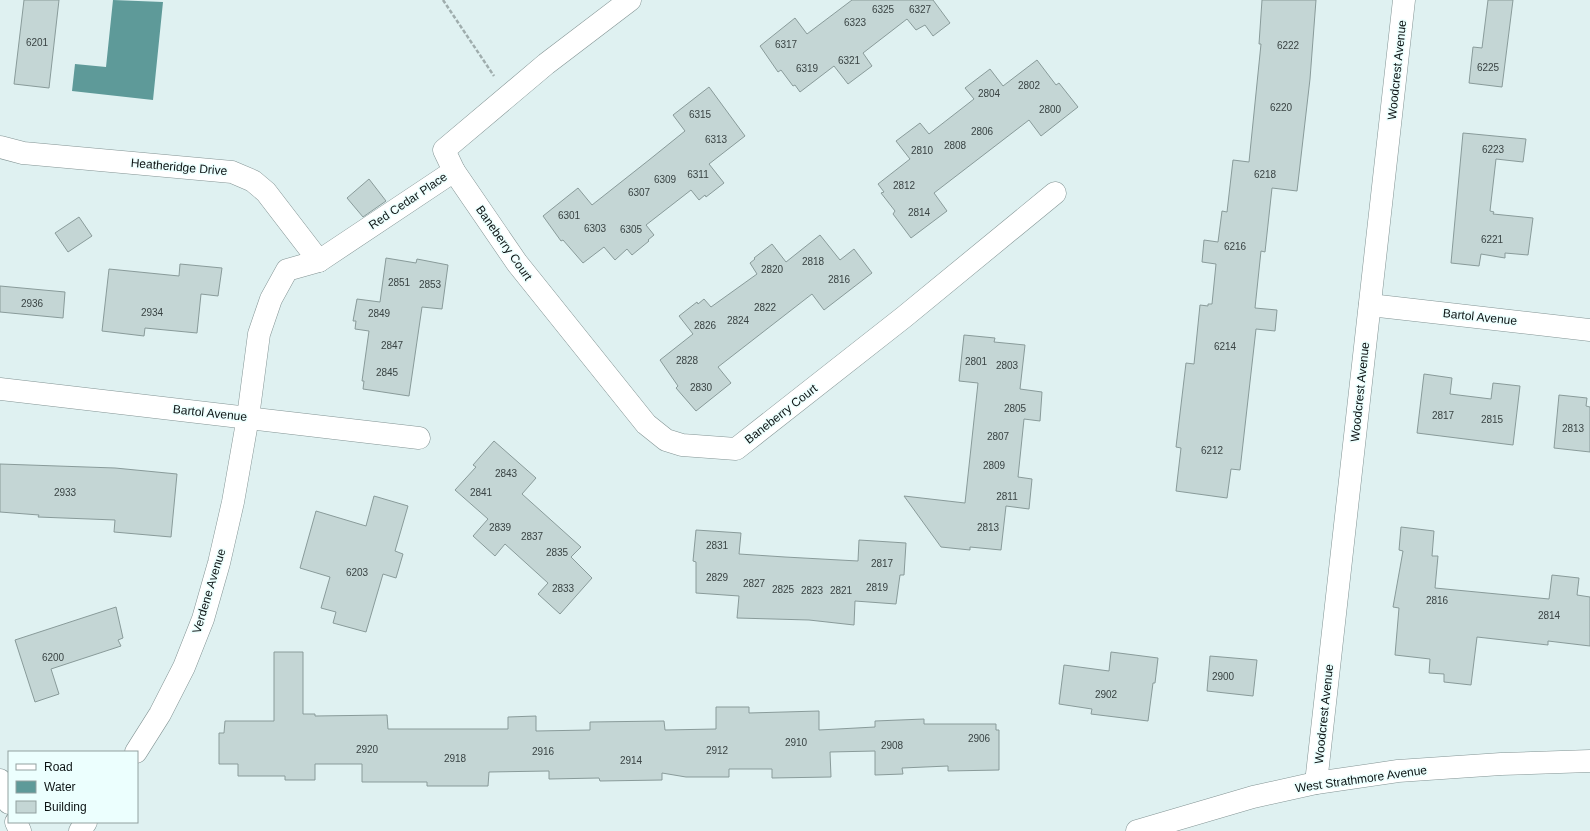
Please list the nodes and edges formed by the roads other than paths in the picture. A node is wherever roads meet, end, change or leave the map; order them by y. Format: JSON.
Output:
{"nodes":[{"id":1,"x":630,"y":0,"type":"edge"},
{"id":2,"x":1404,"y":0,"type":"edge"},
{"id":3,"x":0,"y":146,"type":"edge"},
{"id":4,"x":454,"y":171,"type":"junction"},
{"id":5,"x":1055,"y":193,"type":"dead end"},
{"id":6,"x":319,"y":261,"type":"junction"},
{"id":7,"x":1370,"y":304,"type":"junction"},
{"id":8,"x":1590,"y":330,"type":"edge"},
{"id":9,"x":0,"y":389,"type":"edge"},
{"id":10,"x":248,"y":417,"type":"junction"},
{"id":11,"x":419,"y":438,"type":"dead end"},
{"id":12,"x":137,"y":751,"type":"edge"},
{"id":13,"x":1590,"y":761,"type":"edge"},
{"id":14,"x":0,"y":780,"type":"edge"},
{"id":15,"x":1316,"y":783,"type":"junction"},
{"id":16,"x":8,"y":800,"type":"edge"},
{"id":17,"x":1137,"y":831,"type":"edge"}],
"edges":[{"from":1,"to":4,"type":"street","name":"Red Cedar Place"},
{"from":2,"to":7,"type":"street","name":"Woodcrest Avenue"},
{"from":3,"to":6,"type":"street","name":"Heatheridge Drive"},
{"from":4,"to":5,"type":"street","name":"Baneberry Court"},
{"from":4,"to":6,"type":"street","name":"Red Cedar Place"},
{"from":6,"to":10,"type":"street","name":"Red Cedar Place"},
{"from":7,"to":8,"type":"street","name":"Bartol Avenue"},
{"from":7,"to":15,"type":"street","name":"Woodcrest Avenue"},
{"from":9,"to":10,"type":"street","name":"Bartol Avenue"},
{"from":10,"to":11,"type":"street","name":"Bartol Avenue"},
{"from":10,"to":12,"type":"street","name":"Verdene Avenue"},
{"from":13,"to":15,"type":"street","name":"West Strathmore Avenue"},
{"from":14,"to":16,"type":"street"},
{"from":15,"to":17,"type":"street","name":"West Strathmore Avenue"}]}
